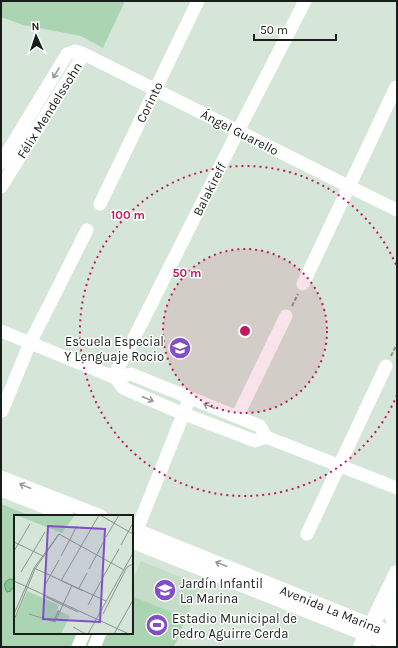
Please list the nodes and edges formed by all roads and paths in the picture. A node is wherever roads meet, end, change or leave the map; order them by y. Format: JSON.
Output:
{"nodes":[{"id":1,"x":198,"y":1,"type":"edge"},
{"id":2,"x":305,"y":1,"type":"edge"},
{"id":3,"x":84,"y":54,"type":"junction"},
{"id":4,"x":396,"y":86,"type":"edge"},
{"id":5,"x":156,"y":89,"type":"junction"},
{"id":6,"x":238,"y":130,"type":"junction"},
{"id":7,"x":1,"y":163,"type":"edge"},
{"id":8,"x":1,"y":187,"type":"edge"},
{"id":9,"x":350,"y":187,"type":"junction"},
{"id":10,"x":100,"y":204,"type":"dead end"},
{"id":11,"x":397,"y":210,"type":"edge"},
{"id":12,"x":87,"y":230,"type":"dead end"},
{"id":13,"x":303,"y":284,"type":"joint"},
{"id":14,"x":286,"y":316,"type":"joint"},
{"id":15,"x":1,"y":332,"type":"edge"},
{"id":16,"x":30,"y":343,"type":"junction"},
{"id":17,"x":386,"y":366,"type":"dead end"},
{"id":18,"x":115,"y":377,"type":"junction"},
{"id":19,"x":191,"y":398,"type":"junction"},
{"id":20,"x":2,"y":411,"type":"edge"},
{"id":21,"x":184,"y":414,"type":"junction"},
{"id":22,"x":237,"y":417,"type":"junction"},
{"id":23,"x":266,"y":437,"type":"junction"},
{"id":24,"x":339,"y":465,"type":"junction"},
{"id":25,"x":1,"y":477,"type":"edge"},
{"id":26,"x":397,"y":488,"type":"edge"},
{"id":27,"x":1,"y":490,"type":"edge"},
{"id":28,"x":42,"y":499,"type":"junction"},
{"id":29,"x":78,"y":512,"type":"edge"},
{"id":30,"x":66,"y":515,"type":"edge"},
{"id":31,"x":95,"y":515,"type":"edge"},
{"id":32,"x":307,"y":534,"type":"dead end"},
{"id":33,"x":133,"y":537,"type":"edge"},
{"id":34,"x":397,"y":573,"type":"edge"},
{"id":35,"x":388,"y":593,"type":"junction"},
{"id":36,"x":397,"y":628,"type":"edge"},
{"id":37,"x":84,"y":634,"type":"edge"},
{"id":38,"x":100,"y":634,"type":"edge"},
{"id":39,"x":366,"y":636,"type":"edge"},
{"id":40,"x":397,"y":636,"type":"edge"},
{"id":41,"x":78,"y":647,"type":"edge"},
{"id":42,"x":94,"y":647,"type":"edge"},
{"id":43,"x":396,"y":647,"type":"edge"}],
"edges":[{"from":1,"to":5,"type":"street","name":"Corinto"},
{"from":2,"to":6,"type":"street","name":"Balakireff"},
{"from":3,"to":5,"type":"street","name":"Ángel Guarello"},
{"from":3,"to":7,"type":"street","name":"Félix Mendelssohn","one_way":true},
{"from":3,"to":8,"type":"street","name":"Félix Mendelssohn"},
{"from":4,"to":9,"type":"street"},
{"from":5,"to":6,"type":"street","name":"Ángel Guarello"},
{"from":5,"to":10,"type":"street","name":"Corinto"},
{"from":6,"to":9,"type":"street","name":"Ángel Guarello"},
{"from":6,"to":18,"type":"street","name":"Balakireff"},
{"from":9,"to":11,"type":"street","name":"Ángel Guarello"},
{"from":9,"to":13,"type":"street"},
{"from":12,"to":16,"type":"street"},
{"from":13,"to":14,"type":"path"},
{"from":14,"to":22,"type":"street"},
{"from":15,"to":16,"type":"street"},
{"from":16,"to":18,"type":"street"},
{"from":16,"to":20,"type":"street"},
{"from":17,"to":24,"type":"street"},
{"from":18,"to":19,"type":"street"},
{"from":18,"to":21,"type":"street","one_way":true},
{"from":19,"to":21,"type":"street"},
{"from":22,"to":19,"type":"street","one_way":true},
{"from":21,"to":23,"type":"street"},
{"from":21,"to":33,"type":"street"},
{"from":22,"to":23,"type":"street"},
{"from":23,"to":24,"type":"street"},
{"from":24,"to":26,"type":"street"},
{"from":24,"to":32,"type":"street"},
{"from":28,"to":25,"type":"street","one_way":true},
{"from":27,"to":28,"type":"street"},
{"from":28,"to":29,"type":"street"},
{"from":28,"to":30,"type":"street"},
{"from":29,"to":31,"type":"street"},
{"from":33,"to":39,"type":"street","name":"Avenida La Marina"},
{"from":34,"to":35,"type":"main road"},
{"from":35,"to":36,"type":"main road"},
{"from":35,"to":39,"type":"main road"},
{"from":37,"to":41,"type":"street"},
{"from":38,"to":42,"type":"street"},
{"from":39,"to":40,"type":"street","name":"Avenida La Marina"},
{"from":39,"to":43,"type":"street","name":"Avenida La Marina"}]}
